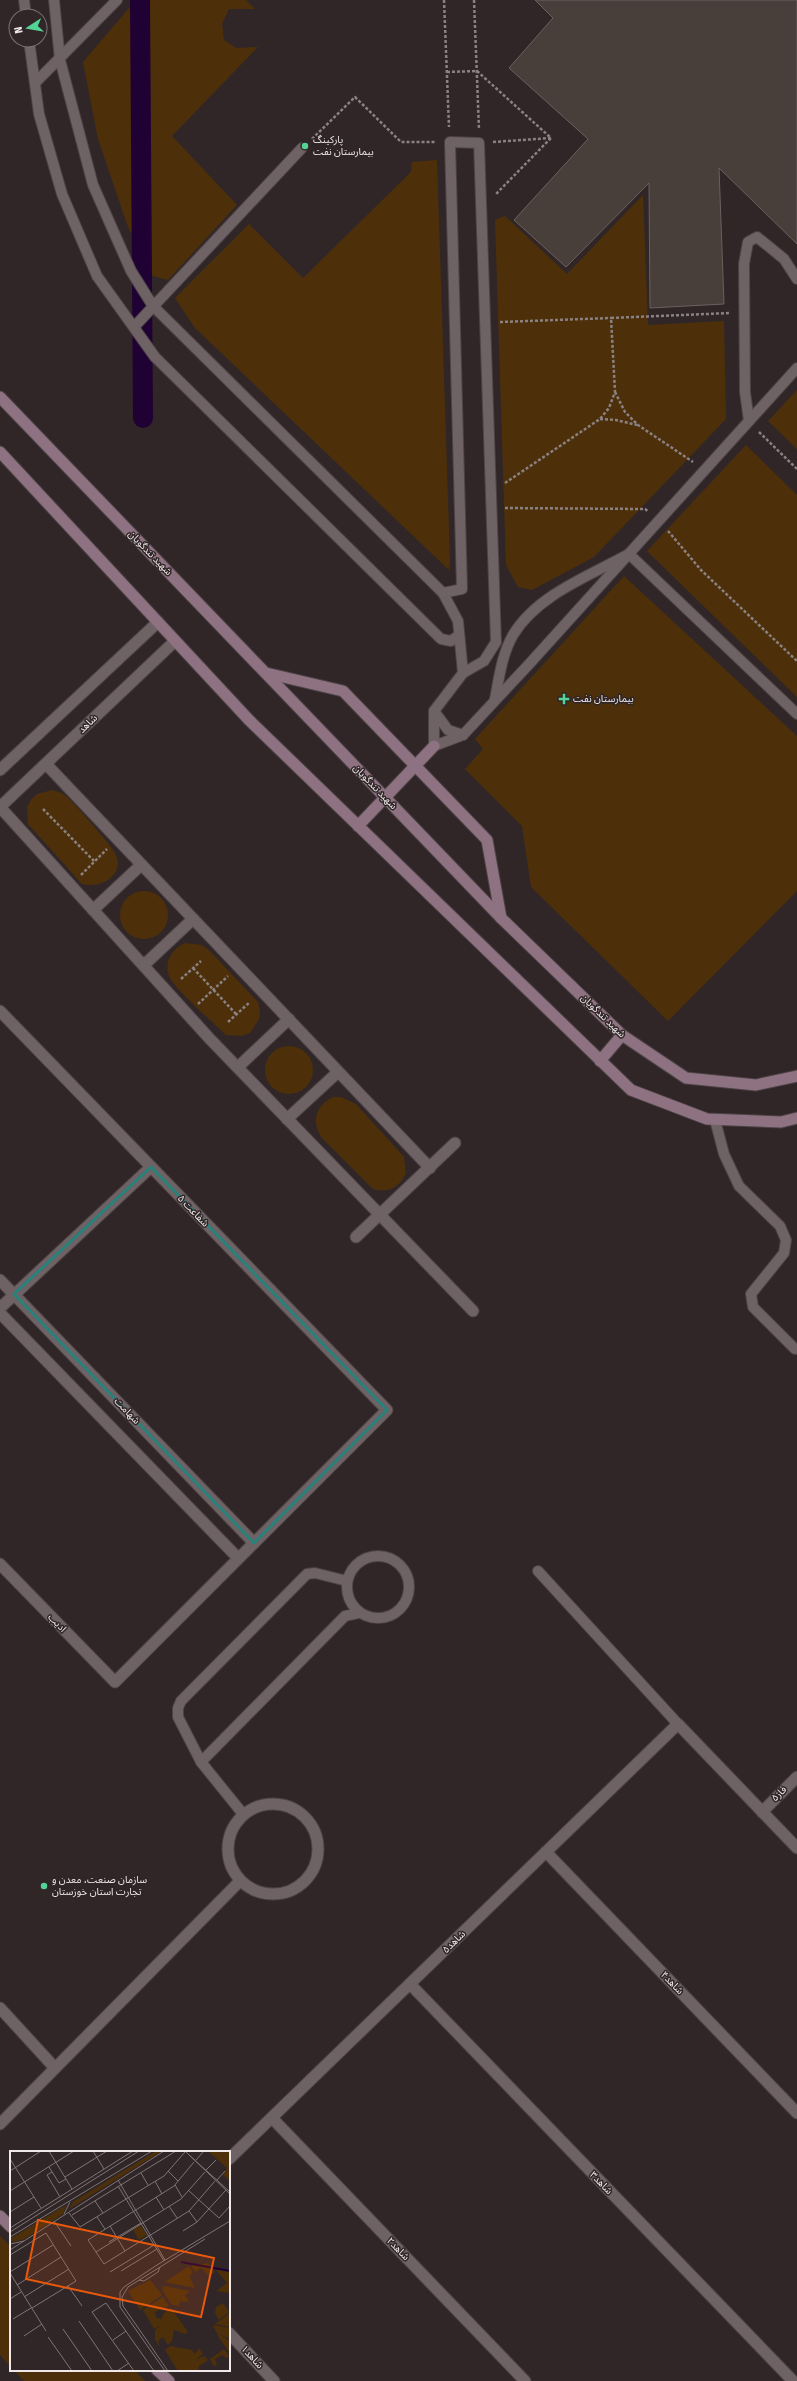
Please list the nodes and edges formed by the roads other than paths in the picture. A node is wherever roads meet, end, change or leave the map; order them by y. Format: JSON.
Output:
{"nodes":[{"id":1,"x":54,"y":0,"type":"edge"},
{"id":2,"x":117,"y":0,"type":"edge"},
{"id":3,"x":30,"y":48,"type":"edge"},
{"id":4,"x":60,"y":60,"type":"junction"},
{"id":5,"x":35,"y":84,"type":"junction"},
{"id":6,"x":302,"y":148,"type":"road end"},
{"id":7,"x":797,"y":279,"type":"edge"},
{"id":8,"x":153,"y":306,"type":"junction"},
{"id":9,"x":134,"y":327,"type":"junction"},
{"id":10,"x":797,"y":368,"type":"edge"},
{"id":11,"x":0,"y":397,"type":"edge"},
{"id":12,"x":749,"y":421,"type":"junction"},
{"id":13,"x":0,"y":452,"type":"edge"},
{"id":14,"x":629,"y":554,"type":"junction"},
{"id":15,"x":443,"y":594,"type":"junction"},
{"id":16,"x":158,"y":622,"type":"junction"},
{"id":17,"x":459,"y":635,"type":"junction"},
{"id":18,"x":175,"y":641,"type":"junction"},
{"id":19,"x":266,"y":673,"type":"junction"},
{"id":20,"x":463,"y":674,"type":"junction"},
{"id":21,"x":495,"y":700,"type":"junction"},
{"id":22,"x":434,"y":710,"type":"junction"},
{"id":23,"x":797,"y":714,"type":"edge"},
{"id":24,"x":462,"y":735,"type":"junction"},
{"id":25,"x":434,"y":746,"type":"junction"},
{"id":26,"x":46,"y":764,"type":"junction"},
{"id":27,"x":416,"y":767,"type":"junction"},
{"id":28,"x":0,"y":770,"type":"edge"},
{"id":29,"x":385,"y":797,"type":"junction"},
{"id":30,"x":0,"y":807,"type":"edge"},
{"id":31,"x":358,"y":826,"type":"junction"},
{"id":32,"x":141,"y":865,"type":"junction"},
{"id":33,"x":93,"y":910,"type":"junction"},
{"id":34,"x":501,"y":918,"type":"junction"},
{"id":35,"x":193,"y":919,"type":"junction"},
{"id":36,"x":144,"y":965,"type":"junction"},
{"id":37,"x":0,"y":1011,"type":"edge"},
{"id":38,"x":289,"y":1019,"type":"junction"},
{"id":39,"x":622,"y":1035,"type":"junction"},
{"id":40,"x":600,"y":1061,"type":"junction"},
{"id":41,"x":238,"y":1067,"type":"junction"},
{"id":42,"x":338,"y":1072,"type":"junction"},
{"id":43,"x":797,"y":1076,"type":"edge"},
{"id":44,"x":287,"y":1118,"type":"junction"},
{"id":45,"x":797,"y":1118,"type":"edge"},
{"id":46,"x":715,"y":1120,"type":"junction"},
{"id":47,"x":456,"y":1143,"type":"dead end"},
{"id":48,"x":151,"y":1167,"type":"junction"},
{"id":49,"x":430,"y":1168,"type":"junction"},
{"id":50,"x":380,"y":1215,"type":"junction"},
{"id":51,"x":356,"y":1237,"type":"dead end"},
{"id":52,"x":0,"y":1280,"type":"edge"},
{"id":53,"x":14,"y":1294,"type":"junction"},
{"id":54,"x":0,"y":1308,"type":"edge"},
{"id":55,"x":473,"y":1311,"type":"dead end"},
{"id":56,"x":0,"y":1313,"type":"edge"},
{"id":57,"x":795,"y":1349,"type":"dead end"},
{"id":58,"x":254,"y":1542,"type":"junction"},
{"id":59,"x":238,"y":1558,"type":"junction"},
{"id":60,"x":0,"y":1564,"type":"edge"},
{"id":61,"x":538,"y":1571,"type":"dead end"},
{"id":62,"x":347,"y":1581,"type":"junction"},
{"id":63,"x":359,"y":1613,"type":"junction"},
{"id":64,"x":678,"y":1724,"type":"junction"},
{"id":65,"x":201,"y":1762,"type":"junction"},
{"id":66,"x":797,"y":1777,"type":"edge"},
{"id":67,"x":762,"y":1812,"type":"junction"},
{"id":68,"x":243,"y":1814,"type":"junction"},
{"id":69,"x":797,"y":1848,"type":"edge"},
{"id":70,"x":546,"y":1852,"type":"junction"},
{"id":71,"x":240,"y":1881,"type":"junction"},
{"id":72,"x":410,"y":1984,"type":"junction"},
{"id":73,"x":0,"y":2008,"type":"edge"},
{"id":74,"x":55,"y":2068,"type":"junction"},
{"id":75,"x":797,"y":2113,"type":"edge"},
{"id":76,"x":272,"y":2118,"type":"junction"},
{"id":77,"x":0,"y":2124,"type":"edge"},
{"id":78,"x":230,"y":2158,"type":"edge"},
{"id":79,"x":0,"y":2216,"type":"edge"},
{"id":80,"x":10,"y":2226,"type":"edge"},
{"id":81,"x":230,"y":2334,"type":"edge"},
{"id":82,"x":158,"y":2371,"type":"edge"},
{"id":83,"x":169,"y":2381,"type":"edge"},
{"id":84,"x":274,"y":2381,"type":"edge"},
{"id":85,"x":525,"y":2381,"type":"edge"},
{"id":86,"x":793,"y":2381,"type":"edge"}],
"edges":[{"from":1,"to":4,"type":"lane"},
{"from":2,"to":4,"type":"lane"},
{"from":3,"to":5,"type":"lane"},
{"from":4,"to":5,"type":"lane"},
{"from":4,"to":8,"type":"lane"},
{"from":5,"to":9,"type":"lane"},
{"from":6,"to":8,"type":"lane"},
{"from":7,"to":12,"type":"lane"},
{"from":8,"to":9,"type":"lane"},
{"from":8,"to":15,"type":"lane"},
{"from":9,"to":17,"type":"lane"},
{"from":10,"to":12,"type":"lane"},
{"from":11,"to":19,"type":"main road","name":"شهید تندگویان"},
{"from":12,"to":14,"type":"lane"},
{"from":13,"to":16,"type":"main road"},
{"from":14,"to":21,"type":"lane"},
{"from":14,"to":21,"type":"lane"},
{"from":14,"to":23,"type":"lane"},
{"from":15,"to":17,"type":"lane"},
{"from":15,"to":20,"type":"lane"},
{"from":16,"to":18,"type":"main road"},
{"from":16,"to":28,"type":"street"},
{"from":17,"to":20,"type":"lane"},
{"from":18,"to":26,"type":"street","name":"شاهد"},
{"from":18,"to":31,"type":"main road"},
{"from":19,"to":27,"type":"main road"},
{"from":19,"to":29,"type":"main road","name":"شهید تندگویان"},
{"from":20,"to":22,"type":"lane"},
{"from":21,"to":24,"type":"lane"},
{"from":22,"to":24,"type":"lane"},
{"from":22,"to":25,"type":"lane"},
{"from":24,"to":25,"type":"lane"},
{"from":25,"to":27,"type":"main road"},
{"from":26,"to":30,"type":"street","name":"شاهد"},
{"from":26,"to":32,"type":"street"},
{"from":27,"to":29,"type":"main road"},
{"from":27,"to":34,"type":"main road"},
{"from":29,"to":31,"type":"main road"},
{"from":29,"to":34,"type":"main road","name":"شهید تندگویان"},
{"from":30,"to":33,"type":"street"},
{"from":31,"to":40,"type":"main road"},
{"from":32,"to":33,"type":"street"},
{"from":32,"to":35,"type":"street"},
{"from":33,"to":36,"type":"street"},
{"from":34,"to":39,"type":"main road","name":"شهید تندگویان"},
{"from":35,"to":36,"type":"street"},
{"from":35,"to":38,"type":"street"},
{"from":36,"to":41,"type":"street"},
{"from":37,"to":48,"type":"street","name":"شفاعت ۵"},
{"from":38,"to":41,"type":"street"},
{"from":38,"to":42,"type":"street"},
{"from":39,"to":40,"type":"main road"},
{"from":39,"to":43,"type":"main road","name":"شهید تندگویان"},
{"from":40,"to":46,"type":"main road"},
{"from":41,"to":44,"type":"street"},
{"from":42,"to":44,"type":"street"},
{"from":42,"to":49,"type":"street"},
{"from":44,"to":50,"type":"street"},
{"from":45,"to":46,"type":"main road"},
{"from":46,"to":57,"type":"lane"},
{"from":47,"to":49,"type":"street"},
{"from":48,"to":53,"type":"street"},
{"from":48,"to":58,"type":"street","name":"شفاعت ۵"},
{"from":49,"to":50,"type":"street"},
{"from":50,"to":51,"type":"street"},
{"from":50,"to":55,"type":"street"},
{"from":52,"to":53,"type":"street","name":"شهامت"},
{"from":53,"to":54,"type":"street"},
{"from":53,"to":58,"type":"street","name":"شهامت"},
{"from":56,"to":59,"type":"street"},
{"from":58,"to":59,"type":"street"},
{"from":59,"to":60,"type":"street","name":"ادیب"},
{"from":61,"to":64,"type":"lane"},
{"from":62,"to":63,"type":"lane"},
{"from":62,"to":63,"type":"lane"},
{"from":62,"to":65,"type":"lane"},
{"from":63,"to":65,"type":"lane"},
{"from":64,"to":67,"type":"street"},
{"from":64,"to":70,"type":"street","name":"شاهد۵"},
{"from":65,"to":68,"type":"lane"},
{"from":66,"to":67,"type":"street","name":"فاز۵"},
{"from":67,"to":69,"type":"street"},
{"from":68,"to":71,"type":"street"},
{"from":68,"to":71,"type":"street"},
{"from":70,"to":72,"type":"street","name":"شاهد۵"},
{"from":70,"to":75,"type":"street","name":"شاهد۴"},
{"from":71,"to":74,"type":"street"},
{"from":72,"to":76,"type":"street","name":"شاهد۵"},
{"from":72,"to":86,"type":"street","name":"شاهد۳"},
{"from":73,"to":74,"type":"street"},
{"from":74,"to":77,"type":"street"},
{"from":76,"to":78,"type":"street","name":"شاهد۵"},
{"from":76,"to":85,"type":"street","name":"شاهد۲"},
{"from":79,"to":80,"type":"main road"},
{"from":81,"to":84,"type":"street","name":"شاهد۱"},
{"from":82,"to":83,"type":"main road"}]}
